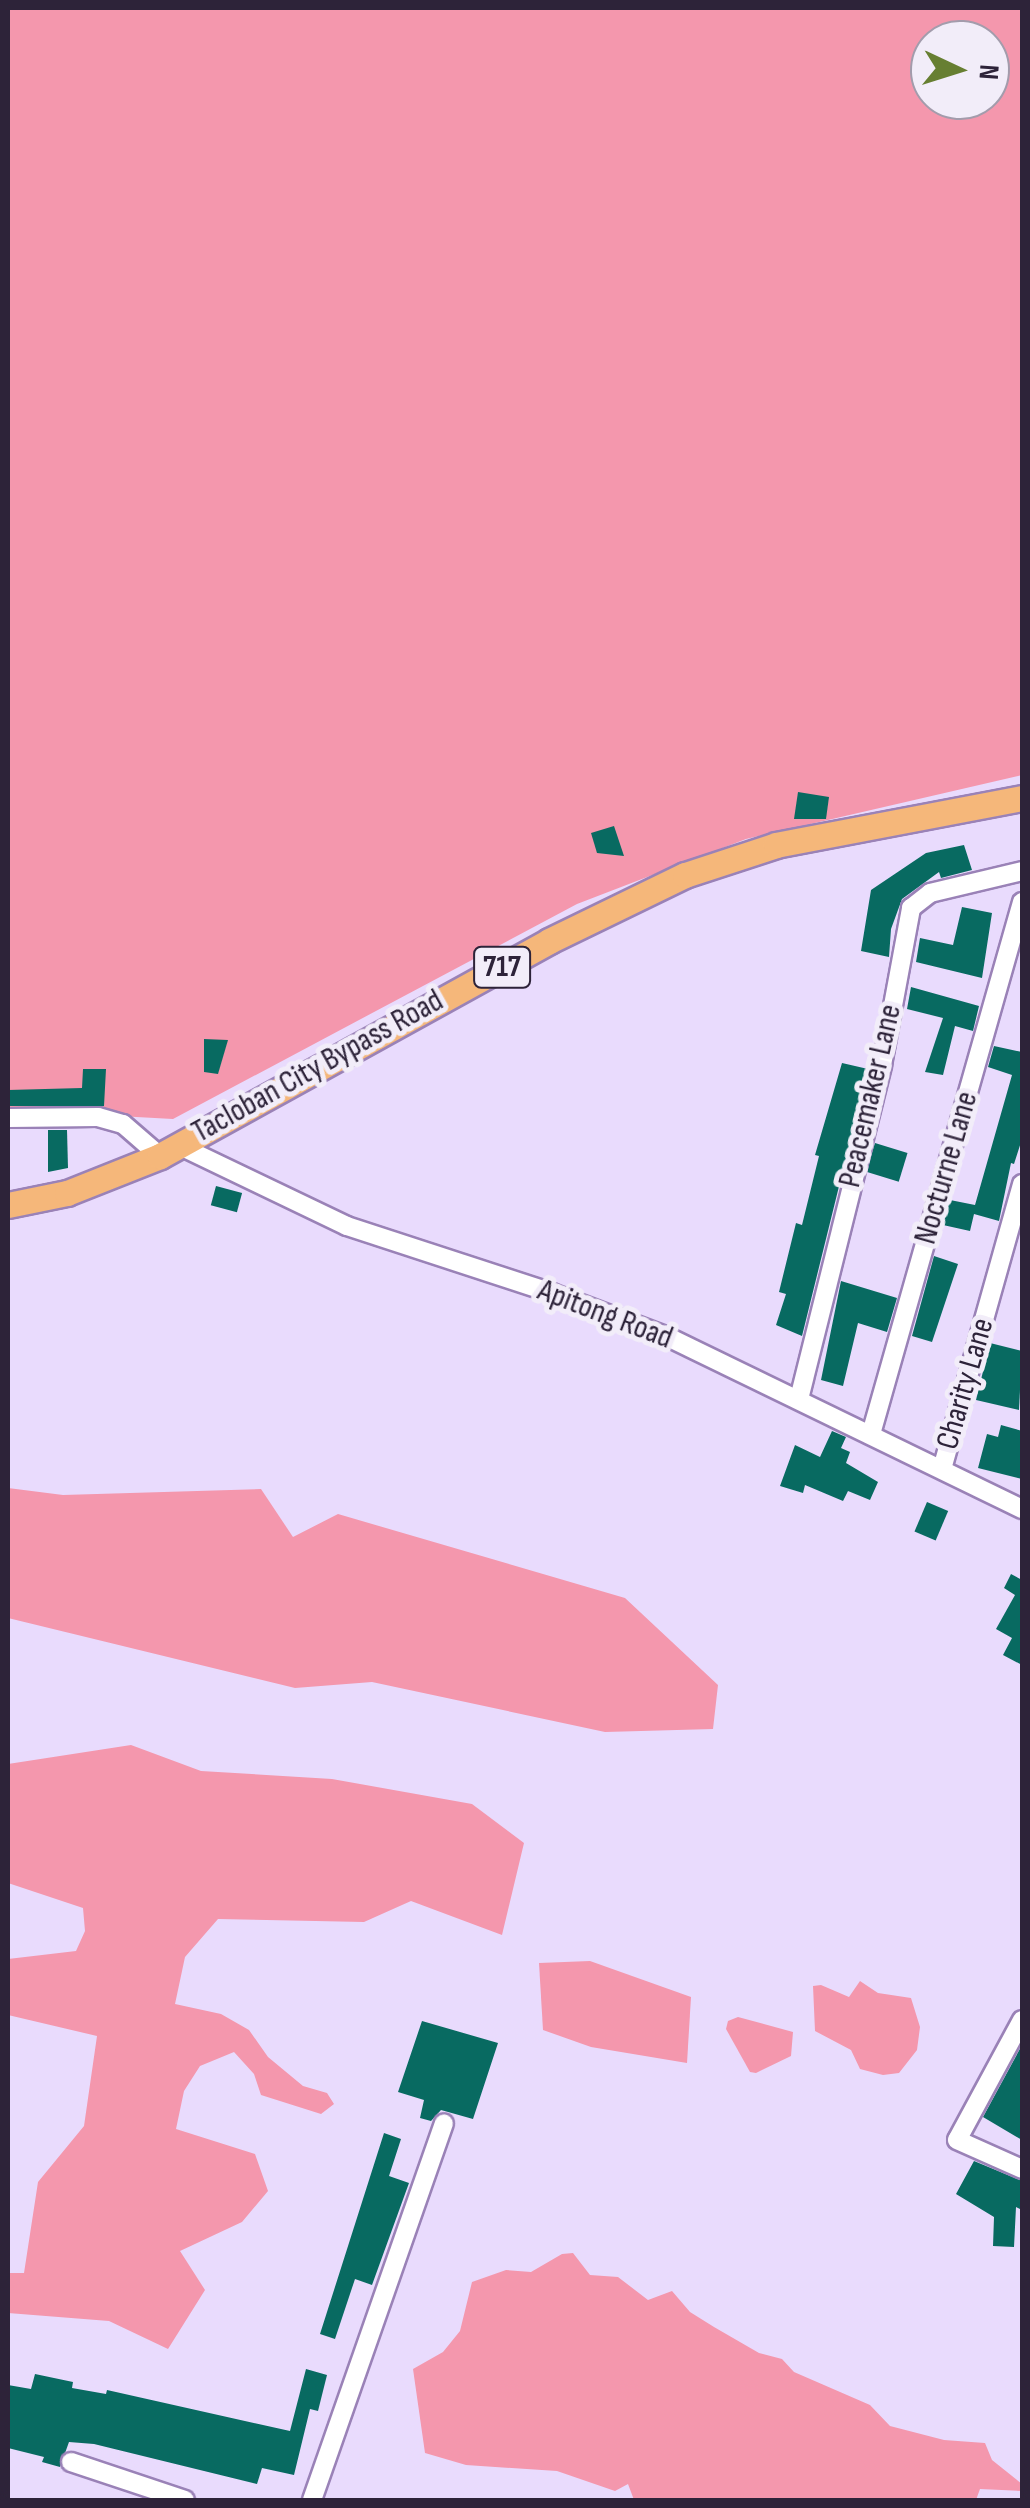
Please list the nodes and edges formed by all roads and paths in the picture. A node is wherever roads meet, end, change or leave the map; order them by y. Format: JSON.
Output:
{"nodes":[{"id":1,"x":1022,"y":798,"type":"edge"},
{"id":2,"x":1022,"y":871,"type":"edge"},
{"id":3,"x":1022,"y":902,"type":"edge"},
{"id":4,"x":8,"y":1118,"type":"edge"},
{"id":5,"x":169,"y":1150,"type":"junction"},
{"id":6,"x":1022,"y":1184,"type":"edge"},
{"id":7,"x":8,"y":1205,"type":"edge"},
{"id":8,"x":798,"y":1399,"type":"junction"},
{"id":9,"x":870,"y":1434,"type":"junction"},
{"id":10,"x":942,"y":1469,"type":"junction"},
{"id":11,"x":1022,"y":1509,"type":"edge"},
{"id":12,"x":1022,"y":2020,"type":"edge"},
{"id":13,"x":444,"y":2123,"type":"dead end"},
{"id":14,"x":1022,"y":2169,"type":"edge"},
{"id":15,"x":71,"y":2462,"type":"dead end"},
{"id":16,"x":185,"y":2500,"type":"edge"},
{"id":17,"x":312,"y":2500,"type":"edge"}],
"edges":[{"from":1,"to":5,"type":"highway","name":"Tacloban City Bypass Road","number":"717"},
{"from":2,"to":8,"type":"street","name":"Peacemaker Lane"},
{"from":3,"to":9,"type":"street","name":"Nocturne Lane"},
{"from":4,"to":5,"type":"street","name":"Apitong Road"},
{"from":5,"to":7,"type":"highway","name":"Tacloban City Bypass Road","number":"717"},
{"from":5,"to":8,"type":"street","name":"Apitong Road"},
{"from":6,"to":10,"type":"street","name":"Charity Lane"},
{"from":8,"to":9,"type":"street","name":"Apitong Road"},
{"from":9,"to":10,"type":"street","name":"Apitong Road"},
{"from":10,"to":11,"type":"street","name":"Apitong Road"},
{"from":12,"to":14,"type":"street"},
{"from":13,"to":17,"type":"street"},
{"from":15,"to":16,"type":"street"}]}
